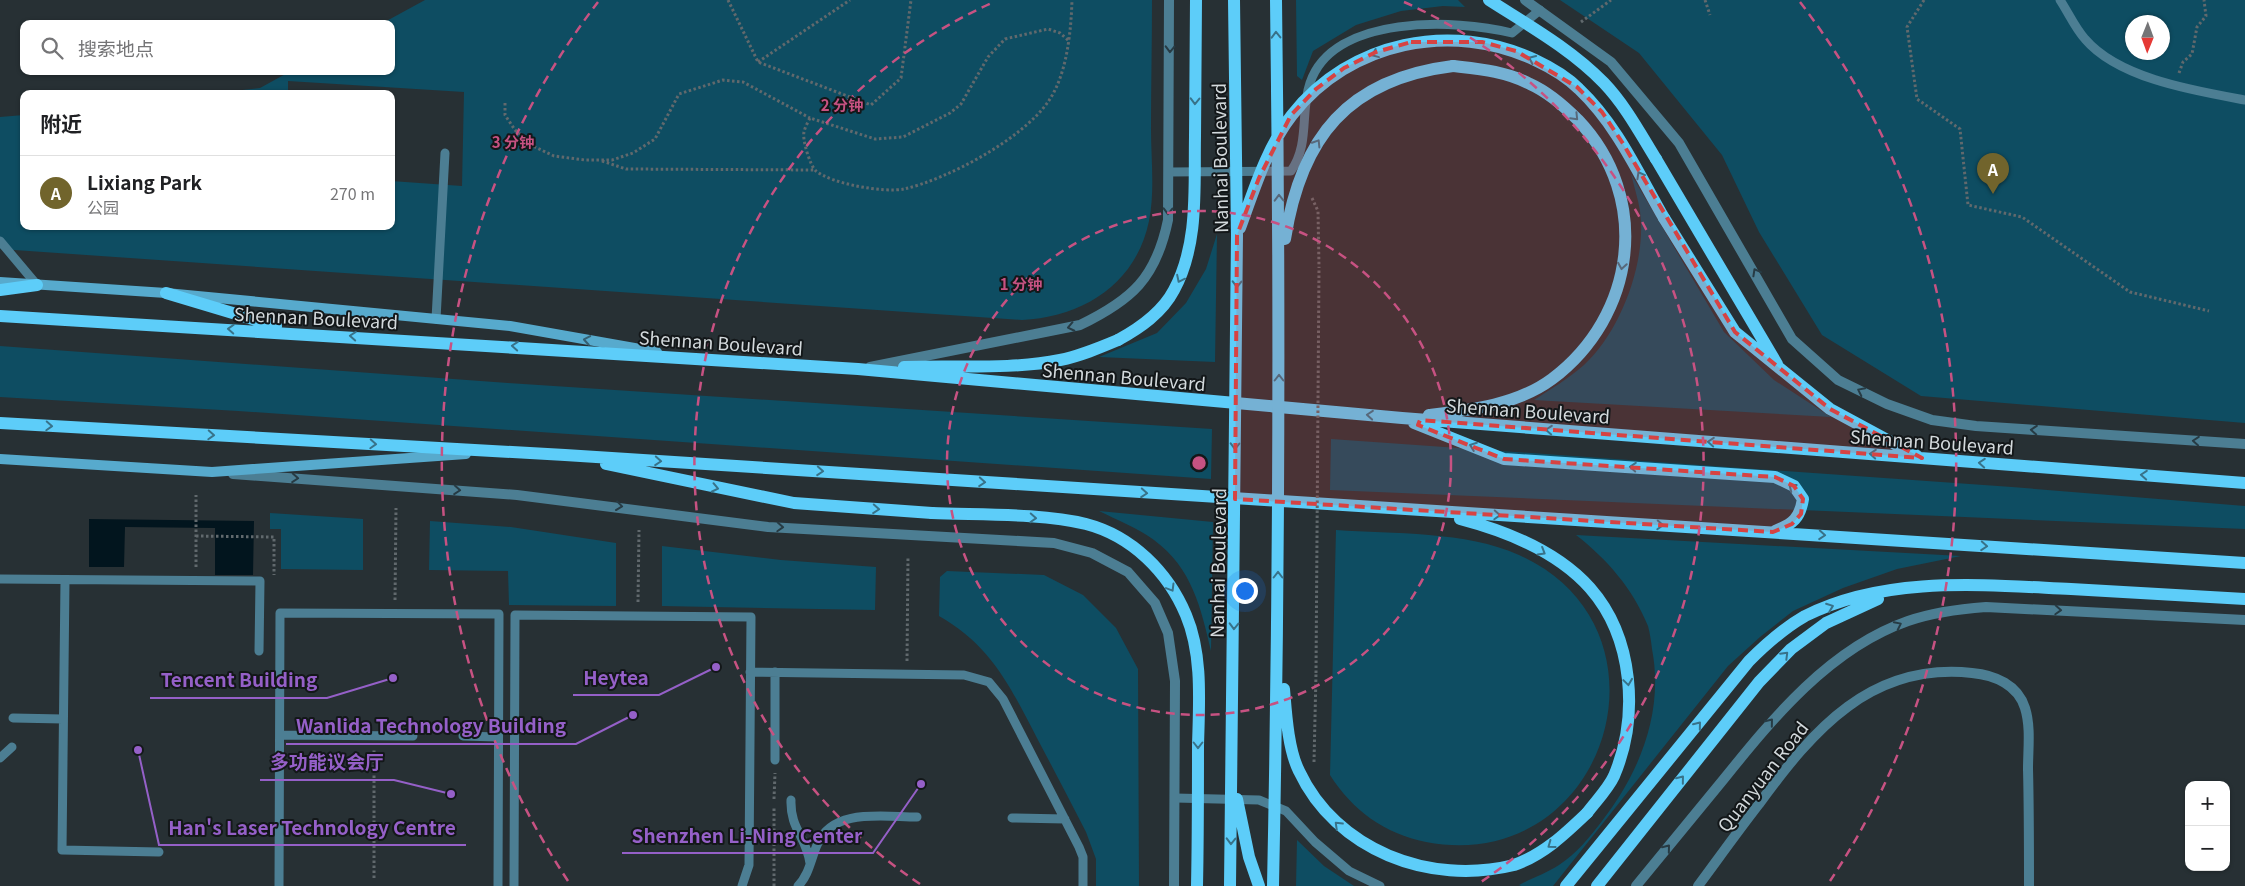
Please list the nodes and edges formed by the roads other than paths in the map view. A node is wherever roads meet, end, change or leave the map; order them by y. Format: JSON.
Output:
{"nodes":[{"id":1,"x":1169,"y":0,"type":"edge"},
{"id":2,"x":1196,"y":0,"type":"edge"},
{"id":3,"x":1234,"y":0,"type":"edge"},
{"id":4,"x":1276,"y":0,"type":"edge"},
{"id":5,"x":1488,"y":0,"type":"edge"},
{"id":6,"x":1525,"y":0,"type":"edge"},
{"id":7,"x":2060,"y":0,"type":"edge"},
{"id":8,"x":1540,"y":10,"type":"junction"},
{"id":9,"x":2245,"y":100,"type":"edge"},
{"id":10,"x":445,"y":153,"type":"dead end"},
{"id":11,"x":1169,"y":172,"type":"junction"},
{"id":12,"x":1238,"y":235,"type":"junction"},
{"id":13,"x":0,"y":241,"type":"edge"},
{"id":14,"x":1280,"y":273,"type":"junction"},
{"id":15,"x":0,"y":282,"type":"edge"},
{"id":16,"x":37,"y":285,"type":"junction"},
{"id":17,"x":0,"y":290,"type":"edge"},
{"id":18,"x":166,"y":293,"type":"junction"},
{"id":19,"x":0,"y":316,"type":"edge"},
{"id":20,"x":436,"y":319,"type":"junction"},
{"id":21,"x":298,"y":333,"type":"junction"},
{"id":22,"x":686,"y":357,"type":"junction"},
{"id":23,"x":858,"y":369,"type":"junction"},
{"id":24,"x":1782,"y":372,"type":"junction"},
{"id":25,"x":1402,"y":418,"type":"junction"},
{"id":26,"x":0,"y":423,"type":"edge"},
{"id":27,"x":2245,"y":444,"type":"edge"},
{"id":28,"x":504,"y":451,"type":"junction"},
{"id":29,"x":565,"y":455,"type":"junction"},
{"id":30,"x":1922,"y":458,"type":"junction"},
{"id":31,"x":0,"y":459,"type":"edge"},
{"id":32,"x":212,"y":472,"type":"junction"},
{"id":33,"x":2245,"y":483,"type":"edge"},
{"id":34,"x":1431,"y":512,"type":"junction"},
{"id":35,"x":1773,"y":532,"type":"junction"},
{"id":36,"x":2245,"y":563,"type":"edge"},
{"id":37,"x":0,"y":579,"type":"edge"},
{"id":38,"x":65,"y":580,"type":"junction"},
{"id":39,"x":1908,"y":588,"type":"junction"},
{"id":40,"x":2245,"y":599,"type":"edge"},
{"id":41,"x":2245,"y":620,"type":"edge"},
{"id":42,"x":1278,"y":624,"type":"junction"},
{"id":43,"x":259,"y":651,"type":"dead end"},
{"id":44,"x":750,"y":672,"type":"junction"},
{"id":45,"x":775,"y":672,"type":"junction"},
{"id":46,"x":14,"y":718,"type":"dead end"},
{"id":47,"x":64,"y":719,"type":"junction"},
{"id":48,"x":280,"y":735,"type":"junction"},
{"id":49,"x":414,"y":736,"type":"dead end"},
{"id":50,"x":464,"y":736,"type":"dead end"},
{"id":51,"x":498,"y":737,"type":"junction"},
{"id":52,"x":12,"y":747,"type":"dead end"},
{"id":53,"x":0,"y":758,"type":"edge"},
{"id":54,"x":775,"y":760,"type":"road end"},
{"id":55,"x":1232,"y":777,"type":"junction"},
{"id":56,"x":1175,"y":798,"type":"junction"},
{"id":57,"x":791,"y":800,"type":"dead end"},
{"id":58,"x":917,"y":817,"type":"dead end"},
{"id":59,"x":1012,"y":818,"type":"dead end"},
{"id":60,"x":1065,"y":819,"type":"junction"},
{"id":61,"x":159,"y":852,"type":"dead end"},
{"id":62,"x":810,"y":864,"type":"junction"},
{"id":63,"x":279,"y":886,"type":"edge"},
{"id":64,"x":498,"y":886,"type":"edge"},
{"id":65,"x":514,"y":886,"type":"edge"},
{"id":66,"x":742,"y":886,"type":"edge"},
{"id":67,"x":798,"y":886,"type":"edge"},
{"id":68,"x":1083,"y":886,"type":"edge"},
{"id":69,"x":1174,"y":886,"type":"edge"},
{"id":70,"x":1197,"y":886,"type":"edge"},
{"id":71,"x":1230,"y":886,"type":"edge"},
{"id":72,"x":1259,"y":886,"type":"edge"},
{"id":73,"x":1274,"y":886,"type":"edge"},
{"id":74,"x":1380,"y":886,"type":"edge"},
{"id":75,"x":1566,"y":886,"type":"edge"},
{"id":76,"x":1596,"y":886,"type":"edge"},
{"id":77,"x":1636,"y":886,"type":"edge"},
{"id":78,"x":1698,"y":886,"type":"edge"},
{"id":79,"x":2029,"y":886,"type":"edge"}],
"edges":[{"from":1,"to":11,"type":"street","one_way":true},
{"from":2,"to":23,"type":"main road","one_way":true,"bridge":true},
{"from":3,"to":12,"type":"main road","name":"Nanhai Boulevard","bridge":true},
{"from":14,"to":4,"type":"main road","one_way":true,"bridge":true},
{"from":5,"to":24,"type":"main road","bridge":true},
{"from":6,"to":8,"type":"street"},
{"from":7,"to":9,"type":"lane"},
{"from":8,"to":11,"type":"lane"},
{"from":27,"to":8,"type":"street","one_way":true},
{"from":10,"to":20,"type":"lane"},
{"from":11,"to":23,"type":"street","one_way":true},
{"from":24,"to":12,"type":"main road","one_way":true,"bridge":true},
{"from":12,"to":55,"type":"main road","name":"Nanhai Boulevard","one_way":true,"bridge":true},
{"from":13,"to":16,"type":"lane"},
{"from":14,"to":25,"type":"main road","one_way":true,"bridge":true},
{"from":42,"to":14,"type":"main road","one_way":true,"bridge":true},
{"from":15,"to":16,"type":"main road"},
{"from":16,"to":17,"type":"main road"},
{"from":16,"to":18,"type":"main road"},
{"from":18,"to":20,"type":"main road"},
{"from":18,"to":21,"type":"main road"},
{"from":21,"to":19,"type":"main road","name":"Shennan Boulevard","one_way":true},
{"from":22,"to":20,"type":"main road","one_way":true},
{"from":22,"to":21,"type":"main road","name":"Shennan Boulevard","one_way":true},
{"from":22,"to":23,"type":"main road","name":"Shennan Boulevard"},
{"from":25,"to":23,"type":"main road","name":"Shennan Boulevard","one_way":true},
{"from":24,"to":30,"type":"main road"},
{"from":30,"to":25,"type":"main road","name":"Shennan Boulevard","one_way":true},
{"from":35,"to":25,"type":"main road","one_way":true},
{"from":26,"to":28,"type":"main road","one_way":true},
{"from":28,"to":29,"type":"main road"},
{"from":28,"to":32,"type":"main road"},
{"from":29,"to":34,"type":"main road","one_way":true},
{"from":29,"to":70,"type":"main road","one_way":true,"bridge":true},
{"from":33,"to":30,"type":"main road","name":"Shennan Boulevard","one_way":true},
{"from":31,"to":32,"type":"main road"},
{"from":32,"to":56,"type":"street","one_way":true},
{"from":34,"to":35,"type":"main road","one_way":true},
{"from":34,"to":42,"type":"main road","one_way":true,"bridge":true},
{"from":35,"to":36,"type":"main road","one_way":true},
{"from":37,"to":38,"type":"lane"},
{"from":38,"to":43,"type":"lane"},
{"from":38,"to":47,"type":"lane"},
{"from":39,"to":40,"type":"main road"},
{"from":75,"to":39,"type":"main road","one_way":true},
{"from":76,"to":39,"type":"main road","one_way":true},
{"from":77,"to":41,"type":"street","one_way":true},
{"from":42,"to":73,"type":"main road","bridge":true},
{"from":44,"to":45,"type":"lane"},
{"from":44,"to":65,"type":"lane"},
{"from":44,"to":66,"type":"lane"},
{"from":45,"to":54,"type":"lane"},
{"from":45,"to":60,"type":"lane"},
{"from":46,"to":47,"type":"lane"},
{"from":47,"to":61,"type":"lane"},
{"from":48,"to":49,"type":"lane"},
{"from":48,"to":51,"type":"lane"},
{"from":48,"to":63,"type":"lane"},
{"from":50,"to":51,"type":"lane"},
{"from":51,"to":64,"type":"lane"},
{"from":52,"to":53,"type":"lane"},
{"from":55,"to":71,"type":"main road","name":"Nanhai Boulevard","one_way":true,"bridge":true},
{"from":55,"to":72,"type":"main road","bridge":true},
{"from":56,"to":69,"type":"street"},
{"from":56,"to":74,"type":"lane"},
{"from":57,"to":62,"type":"lane"},
{"from":58,"to":62,"type":"lane"},
{"from":59,"to":60,"type":"lane"},
{"from":60,"to":68,"type":"lane"},
{"from":62,"to":67,"type":"lane"},
{"from":78,"to":79,"type":"street","name":"Quanyuan Road"}]}
